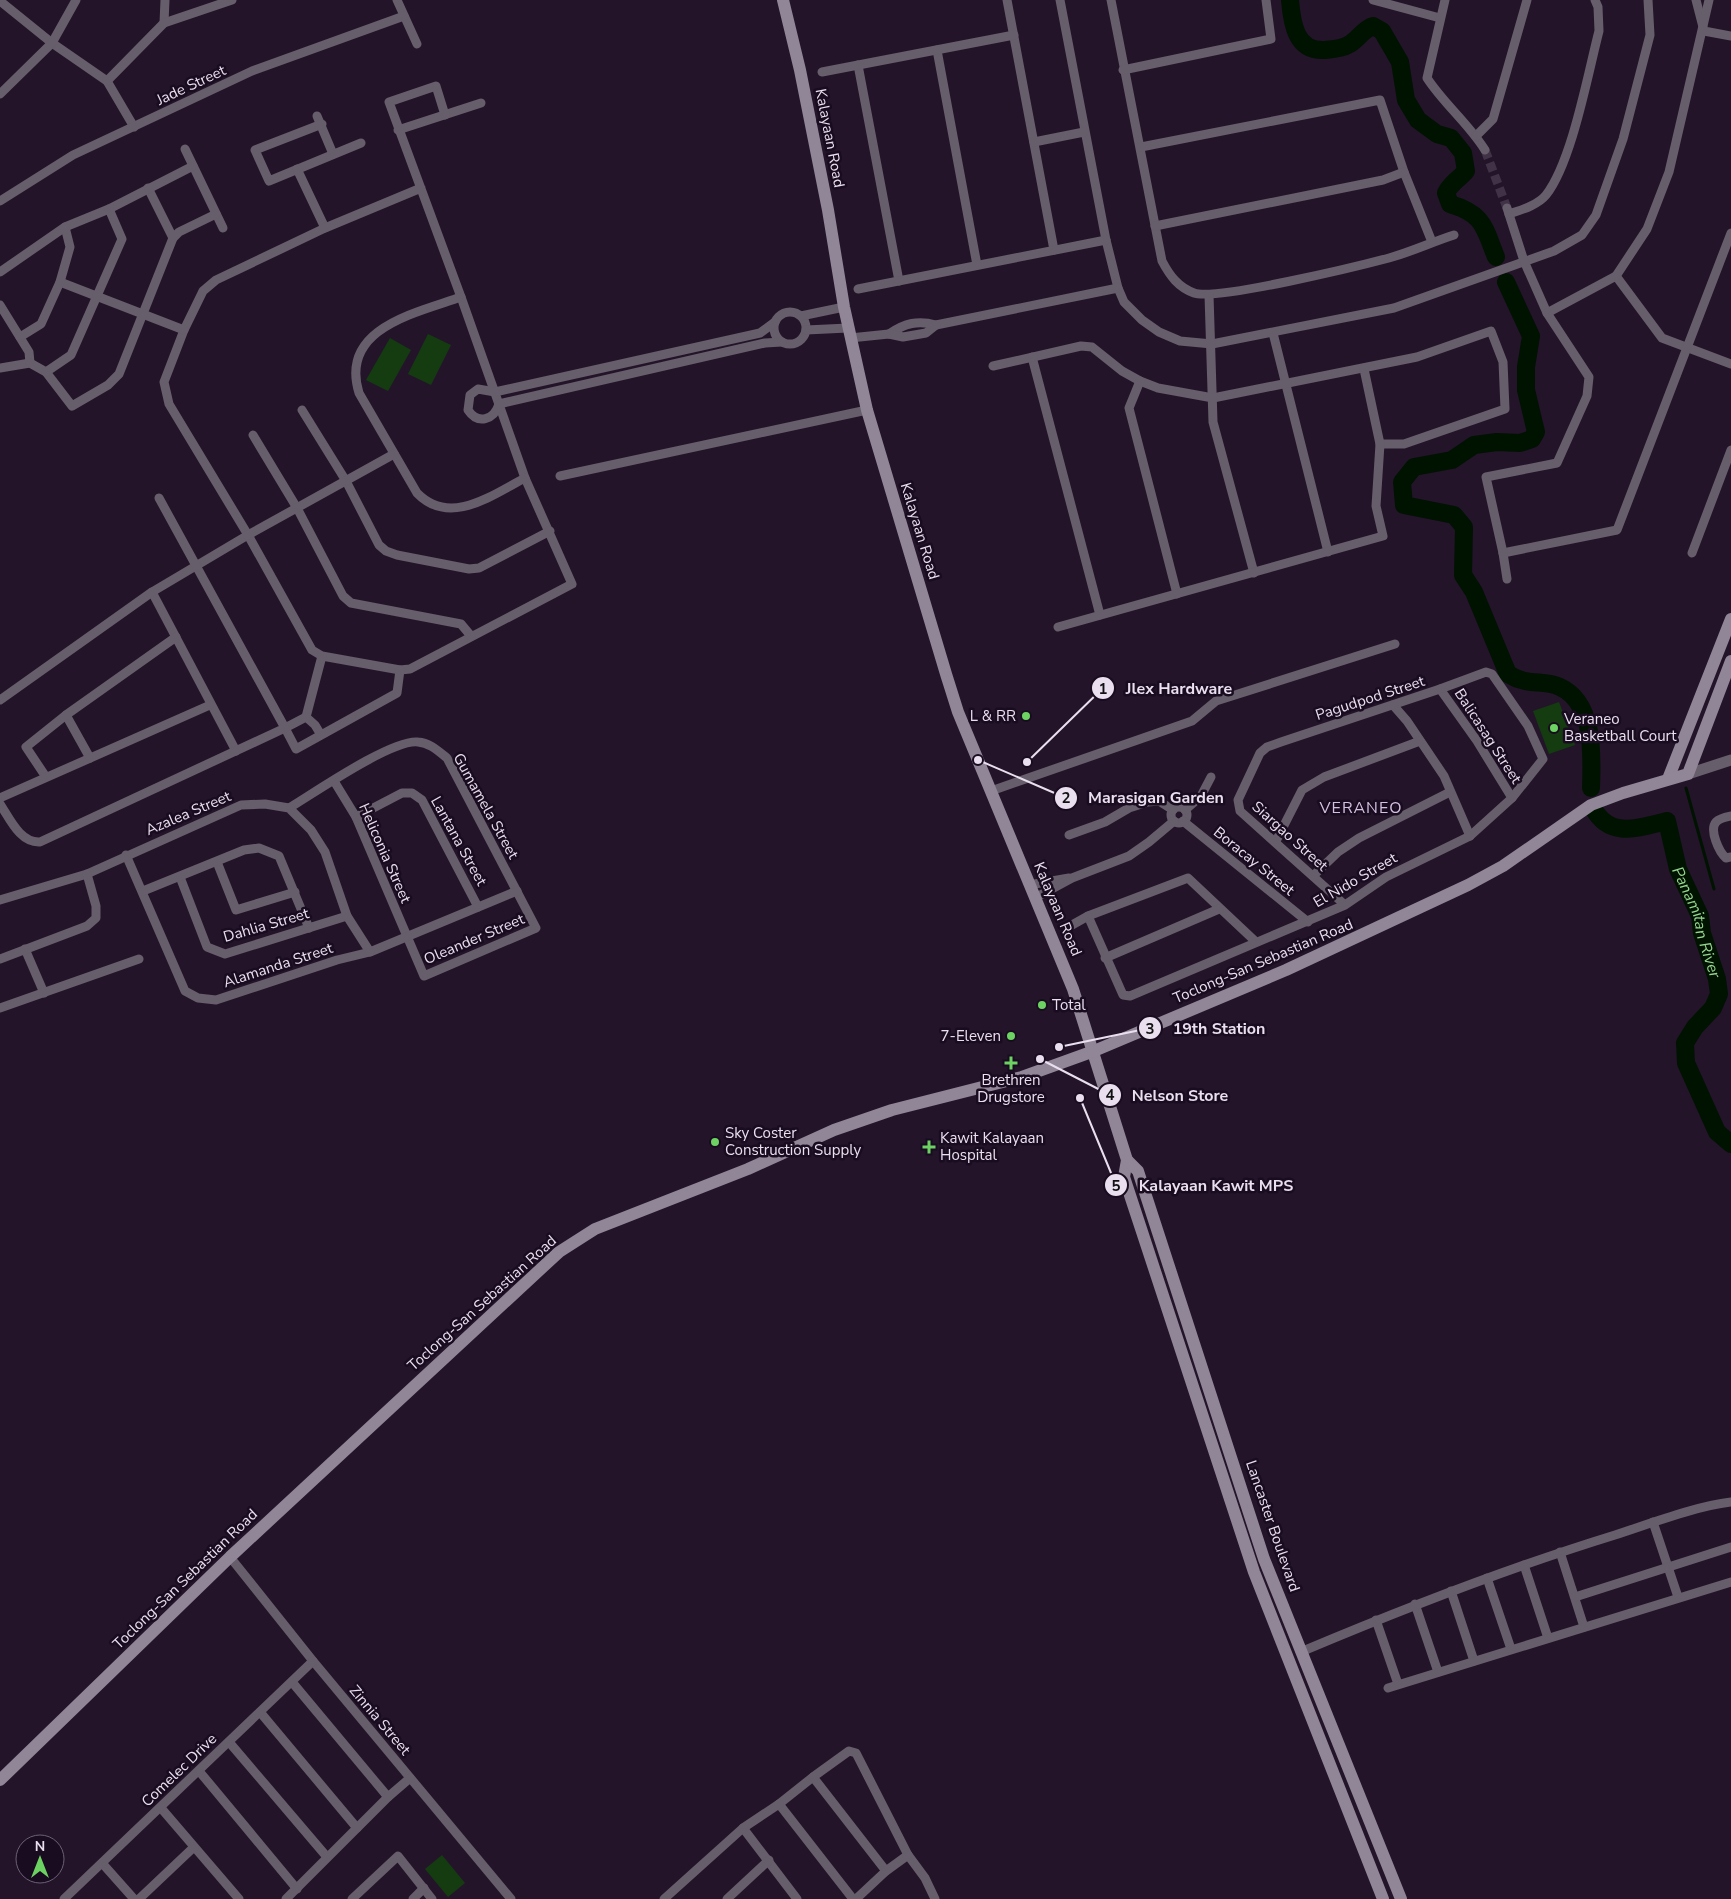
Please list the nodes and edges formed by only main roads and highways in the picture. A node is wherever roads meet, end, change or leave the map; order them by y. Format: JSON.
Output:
{"nodes":[{"id":1,"x":783,"y":0,"type":"edge"},
{"id":2,"x":1731,"y":619,"type":"edge"},
{"id":3,"x":1731,"y":661,"type":"edge"},
{"id":4,"x":1668,"y":779,"type":"junction"},
{"id":5,"x":1094,"y":1051,"type":"junction"},
{"id":6,"x":1127,"y":1160,"type":"junction"},
{"id":7,"x":0,"y":1780,"type":"edge"},
{"id":8,"x":1357,"y":1787,"type":"junction"},
{"id":9,"x":1342,"y":1794,"type":"junction"},
{"id":10,"x":1383,"y":1899,"type":"edge"},
{"id":11,"x":1401,"y":1899,"type":"edge"}],
"edges":[{"from":1,"to":5,"type":"main road","name":"Kalayaan Road"},
{"from":2,"to":4,"type":"main road"},
{"from":3,"to":4,"type":"main road","name":"Toclong-San Sebastian Road"},
{"from":4,"to":5,"type":"main road","name":"Toclong-San Sebastian Road"},
{"from":5,"to":6,"type":"main road","name":"Lancaster Boulevard"},
{"from":5,"to":7,"type":"main road","name":"Toclong-San Sebastian Road"},
{"from":6,"to":8,"type":"main road","name":"Lancaster Boulevard"},
{"from":6,"to":9,"type":"main road","name":"Lancaster Boulevard"},
{"from":8,"to":9,"type":"main road"},
{"from":8,"to":11,"type":"main road","name":"Lancaster Boulevard"},
{"from":9,"to":10,"type":"main road","name":"Lancaster Boulevard"}]}
